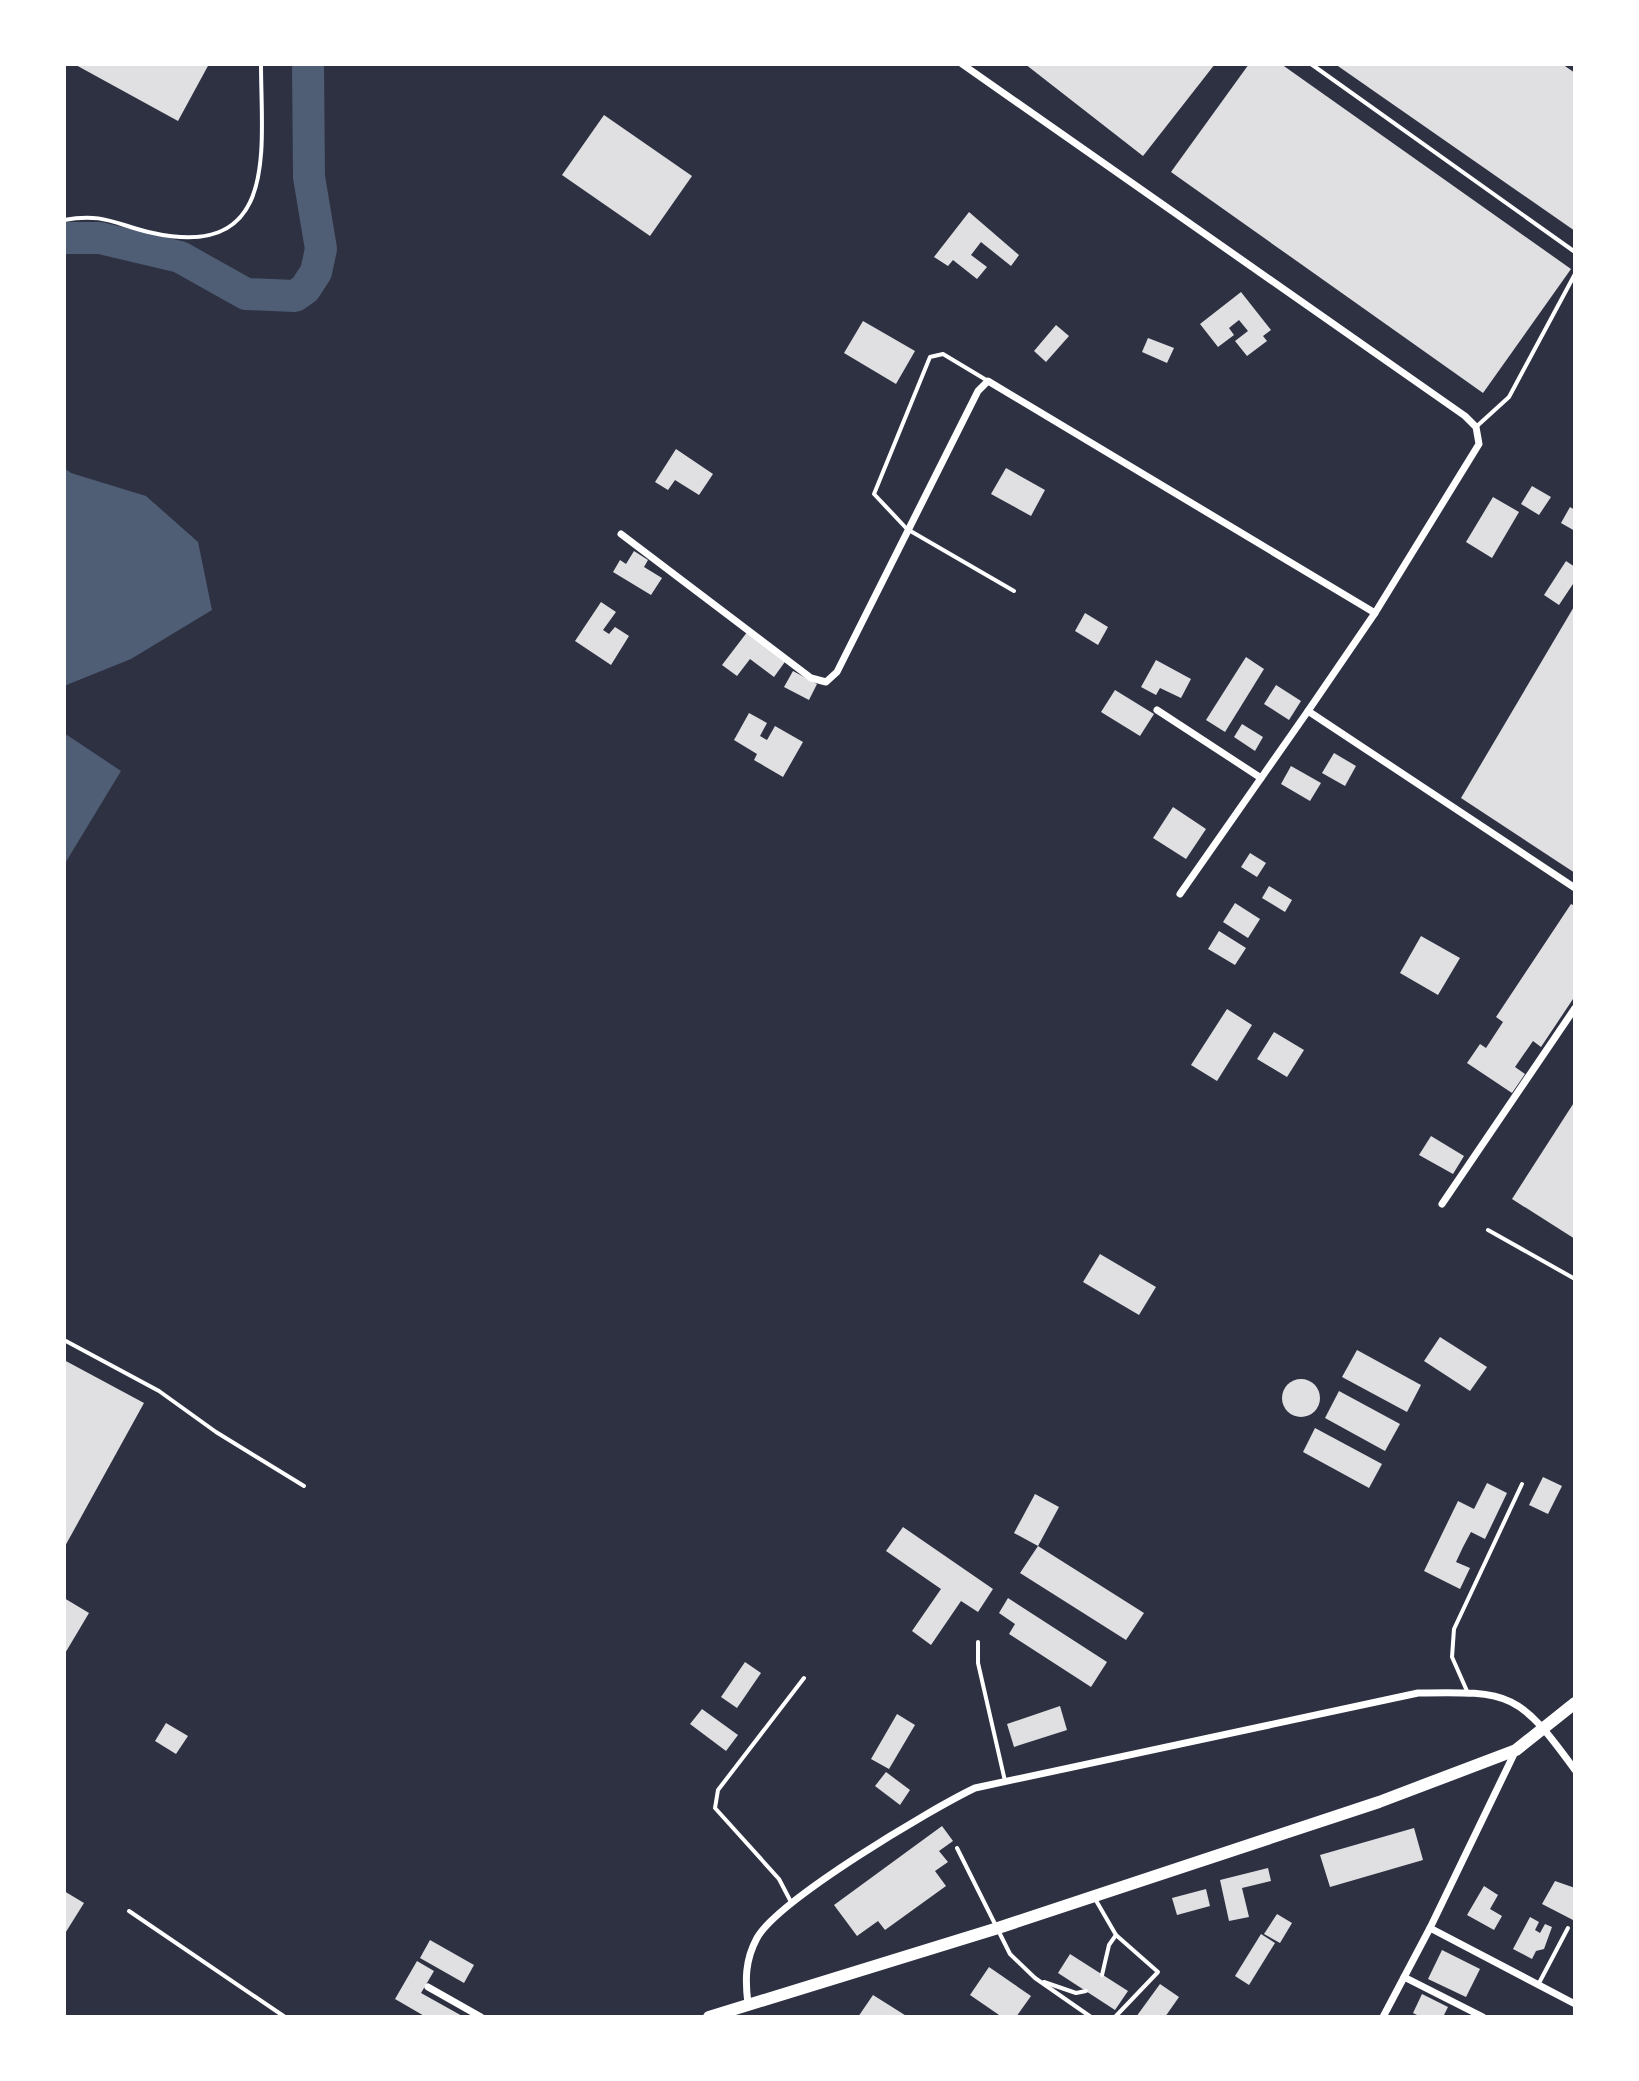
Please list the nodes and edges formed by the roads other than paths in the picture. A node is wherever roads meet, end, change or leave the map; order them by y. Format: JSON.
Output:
{"nodes":[{"id":1,"x":261,"y":64,"type":"edge"},
{"id":2,"x":962,"y":64,"type":"edge"},
{"id":3,"x":1311,"y":64,"type":"edge"},
{"id":4,"x":64,"y":220,"type":"edge"},
{"id":5,"x":1575,"y":252,"type":"edge"},
{"id":6,"x":1575,"y":274,"type":"edge"},
{"id":7,"x":988,"y":381,"type":"junction"},
{"id":8,"x":1476,"y":427,"type":"junction"},
{"id":9,"x":907,"y":529,"type":"junction"},
{"id":10,"x":621,"y":534,"type":"dead end"},
{"id":11,"x":1014,"y":591,"type":"dead end"},
{"id":12,"x":1375,"y":613,"type":"junction"},
{"id":13,"x":1157,"y":710,"type":"dead end"},
{"id":14,"x":1308,"y":711,"type":"junction"},
{"id":15,"x":1261,"y":778,"type":"junction"},
{"id":16,"x":1575,"y":888,"type":"edge"},
{"id":17,"x":1180,"y":894,"type":"dead end"},
{"id":18,"x":1575,"y":1008,"type":"edge"},
{"id":19,"x":1442,"y":1204,"type":"dead end"},
{"id":20,"x":1488,"y":1230,"type":"dead end"},
{"id":21,"x":1575,"y":1279,"type":"edge"},
{"id":22,"x":64,"y":1340,"type":"edge"},
{"id":23,"x":1522,"y":1484,"type":"dead end"},
{"id":24,"x":304,"y":1486,"type":"dead end"},
{"id":25,"x":978,"y":1642,"type":"dead end"},
{"id":26,"x":804,"y":1678,"type":"dead end"},
{"id":27,"x":1468,"y":1692,"type":"junction"},
{"id":28,"x":1575,"y":1703,"type":"edge"},
{"id":29,"x":1546,"y":1730,"type":"junction"},
{"id":30,"x":1516,"y":1750,"type":"junction"},
{"id":31,"x":1575,"y":1770,"type":"edge"},
{"id":32,"x":1006,"y":1783,"type":"junction"},
{"id":33,"x":957,"y":1848,"type":"dead end"},
{"id":34,"x":1093,"y":1897,"type":"junction"},
{"id":35,"x":792,"y":1904,"type":"junction"},
{"id":36,"x":129,"y":1911,"type":"dead end"},
{"id":37,"x":998,"y":1928,"type":"junction"},
{"id":38,"x":1430,"y":1928,"type":"junction"},
{"id":39,"x":1568,"y":1928,"type":"dead end"},
{"id":40,"x":1116,"y":1935,"type":"junction"},
{"id":41,"x":1102,"y":1975,"type":"dead end"},
{"id":42,"x":1404,"y":1977,"type":"junction"},
{"id":43,"x":1035,"y":1978,"type":"junction"},
{"id":44,"x":1538,"y":1985,"type":"junction"},
{"id":45,"x":428,"y":1987,"type":"dead end"},
{"id":46,"x":1086,"y":1991,"type":"dead end"},
{"id":47,"x":748,"y":2004,"type":"junction"},
{"id":48,"x":1575,"y":2004,"type":"edge"},
{"id":49,"x":285,"y":2017,"type":"edge"},
{"id":50,"x":481,"y":2017,"type":"edge"},
{"id":51,"x":709,"y":2017,"type":"edge"},
{"id":52,"x":1091,"y":2017,"type":"edge"},
{"id":53,"x":1115,"y":2017,"type":"edge"},
{"id":54,"x":1383,"y":2017,"type":"edge"},
{"id":55,"x":1483,"y":2017,"type":"edge"}],
"edges":[{"from":1,"to":4,"type":"lane"},
{"from":2,"to":8,"type":"street"},
{"from":3,"to":5,"type":"lane"},
{"from":6,"to":8,"type":"lane"},
{"from":7,"to":9,"type":"street"},
{"from":7,"to":9,"type":"lane"},
{"from":7,"to":12,"type":"street"},
{"from":8,"to":12,"type":"street"},
{"from":9,"to":10,"type":"street"},
{"from":9,"to":11,"type":"lane"},
{"from":12,"to":14,"type":"street"},
{"from":13,"to":15,"type":"street"},
{"from":14,"to":15,"type":"street"},
{"from":14,"to":16,"type":"street"},
{"from":15,"to":17,"type":"street"},
{"from":18,"to":19,"type":"street"},
{"from":20,"to":21,"type":"lane"},
{"from":22,"to":24,"type":"lane"},
{"from":23,"to":27,"type":"lane"},
{"from":25,"to":32,"type":"lane"},
{"from":26,"to":35,"type":"lane"},
{"from":27,"to":29,"type":"street"},
{"from":27,"to":32,"type":"street"},
{"from":28,"to":29,"type":"main road"},
{"from":29,"to":30,"type":"main road"},
{"from":29,"to":31,"type":"street"},
{"from":30,"to":34,"type":"main road"},
{"from":30,"to":38,"type":"street"},
{"from":32,"to":35,"type":"street"},
{"from":33,"to":37,"type":"lane"},
{"from":34,"to":37,"type":"main road"},
{"from":34,"to":40,"type":"lane"},
{"from":35,"to":47,"type":"street"},
{"from":36,"to":49,"type":"lane"},
{"from":37,"to":43,"type":"lane"},
{"from":37,"to":47,"type":"main road"},
{"from":38,"to":42,"type":"street"},
{"from":38,"to":44,"type":"street"},
{"from":39,"to":44,"type":"lane"},
{"from":40,"to":41,"type":"lane"},
{"from":40,"to":53,"type":"lane"},
{"from":42,"to":54,"type":"street"},
{"from":42,"to":55,"type":"street"},
{"from":43,"to":46,"type":"lane"},
{"from":43,"to":52,"type":"lane"},
{"from":44,"to":48,"type":"street"},
{"from":45,"to":50,"type":"street"},
{"from":47,"to":51,"type":"main road"}]}
